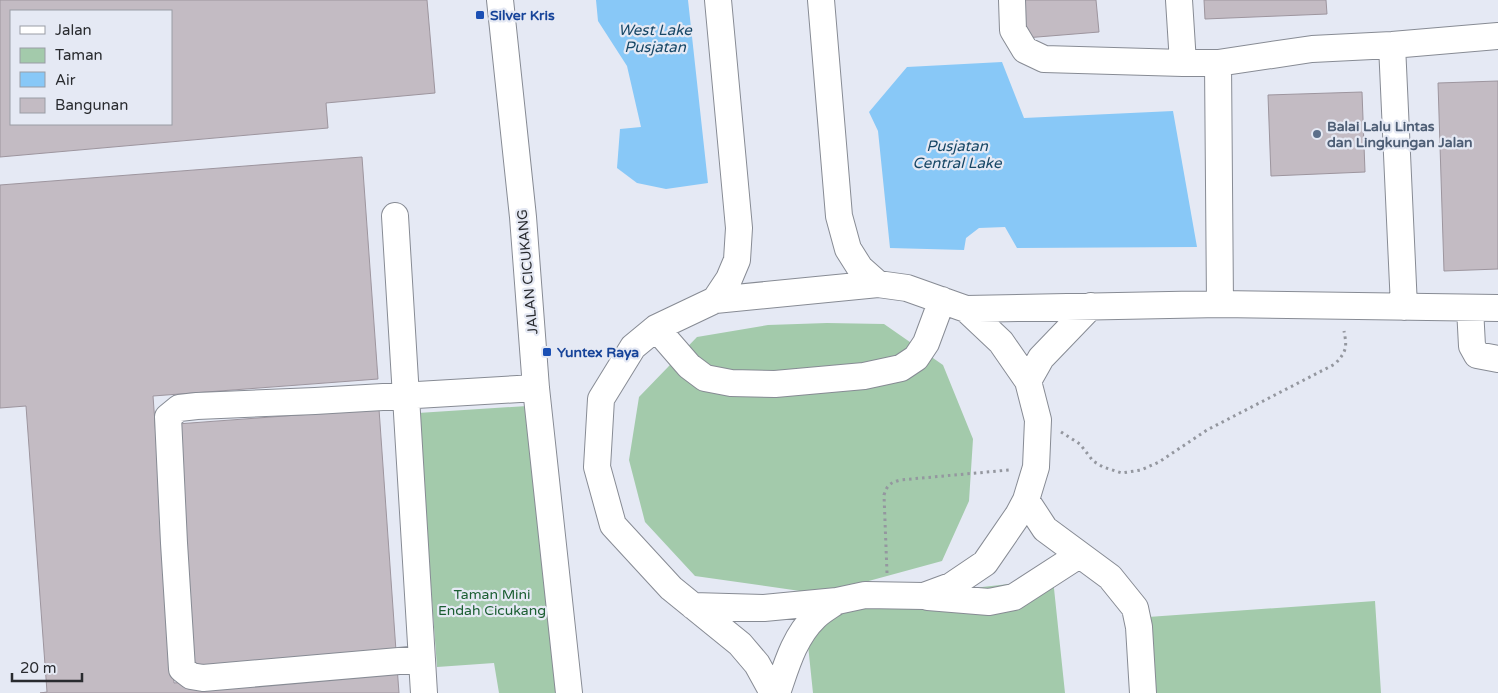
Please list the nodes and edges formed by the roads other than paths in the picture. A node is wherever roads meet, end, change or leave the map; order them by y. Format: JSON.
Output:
{"nodes":[{"id":1,"x":500,"y":0,"type":"edge"},
{"id":2,"x":718,"y":0,"type":"edge"},
{"id":3,"x":822,"y":0,"type":"edge"},
{"id":4,"x":1012,"y":0,"type":"edge"},
{"id":5,"x":1179,"y":0,"type":"edge"},
{"id":6,"x":1498,"y":36,"type":"edge"},
{"id":7,"x":1392,"y":45,"type":"junction"},
{"id":8,"x":1218,"y":62,"type":"junction"},
{"id":9,"x":1183,"y":63,"type":"junction"},
{"id":10,"x":395,"y":216,"type":"dead end"},
{"id":11,"x":878,"y":284,"type":"junction"},
{"id":12,"x":715,"y":300,"type":"junction"},
{"id":13,"x":942,"y":300,"type":"junction"},
{"id":14,"x":1220,"y":304,"type":"junction"},
{"id":15,"x":1091,"y":306,"type":"junction"},
{"id":16,"x":1404,"y":307,"type":"junction"},
{"id":17,"x":1470,"y":308,"type":"junction"},
{"id":18,"x":1498,"y":308,"type":"edge"},
{"id":19,"x":966,"y":309,"type":"junction"},
{"id":20,"x":656,"y":328,"type":"junction"},
{"id":21,"x":1498,"y":359,"type":"edge"},
{"id":22,"x":1028,"y":381,"type":"junction"},
{"id":23,"x":536,"y":388,"type":"junction"},
{"id":24,"x":407,"y":395,"type":"junction"},
{"id":25,"x":1026,"y":500,"type":"junction"},
{"id":26,"x":1079,"y":555,"type":"junction"},
{"id":27,"x":924,"y":596,"type":"junction"},
{"id":28,"x":837,"y":601,"type":"junction"},
{"id":29,"x":693,"y":606,"type":"junction"},
{"id":30,"x":422,"y":659,"type":"junction"},
{"id":31,"x":424,"y":693,"type":"edge"},
{"id":32,"x":568,"y":693,"type":"edge"},
{"id":33,"x":775,"y":693,"type":"edge"},
{"id":34,"x":1143,"y":693,"type":"edge"}],
"edges":[{"from":1,"to":23,"type":"street","name":"JALAN CICUKANG"},
{"from":2,"to":12,"type":"street"},
{"from":3,"to":11,"type":"street"},
{"from":4,"to":9,"type":"street"},
{"from":5,"to":9,"type":"street"},
{"from":6,"to":7,"type":"street"},
{"from":7,"to":8,"type":"street"},
{"from":7,"to":16,"type":"street"},
{"from":8,"to":9,"type":"street"},
{"from":8,"to":14,"type":"street"},
{"from":10,"to":24,"type":"street"},
{"from":11,"to":12,"type":"street"},
{"from":11,"to":13,"type":"street"},
{"from":12,"to":20,"type":"street"},
{"from":13,"to":19,"type":"street"},
{"from":13,"to":20,"type":"street"},
{"from":14,"to":15,"type":"street"},
{"from":14,"to":16,"type":"street"},
{"from":15,"to":19,"type":"street"},
{"from":15,"to":22,"type":"street"},
{"from":16,"to":17,"type":"street"},
{"from":17,"to":18,"type":"street"},
{"from":17,"to":21,"type":"street"},
{"from":19,"to":22,"type":"street"},
{"from":20,"to":29,"type":"street"},
{"from":22,"to":25,"type":"street"},
{"from":23,"to":24,"type":"street"},
{"from":23,"to":32,"type":"street","name":"JALAN CICUKANG"},
{"from":24,"to":30,"type":"street"},
{"from":24,"to":30,"type":"street"},
{"from":25,"to":26,"type":"street"},
{"from":25,"to":27,"type":"street"},
{"from":26,"to":27,"type":"street"},
{"from":26,"to":34,"type":"street"},
{"from":27,"to":28,"type":"street"},
{"from":28,"to":29,"type":"street"},
{"from":28,"to":33,"type":"street"},
{"from":29,"to":33,"type":"street"},
{"from":30,"to":31,"type":"street"}]}
